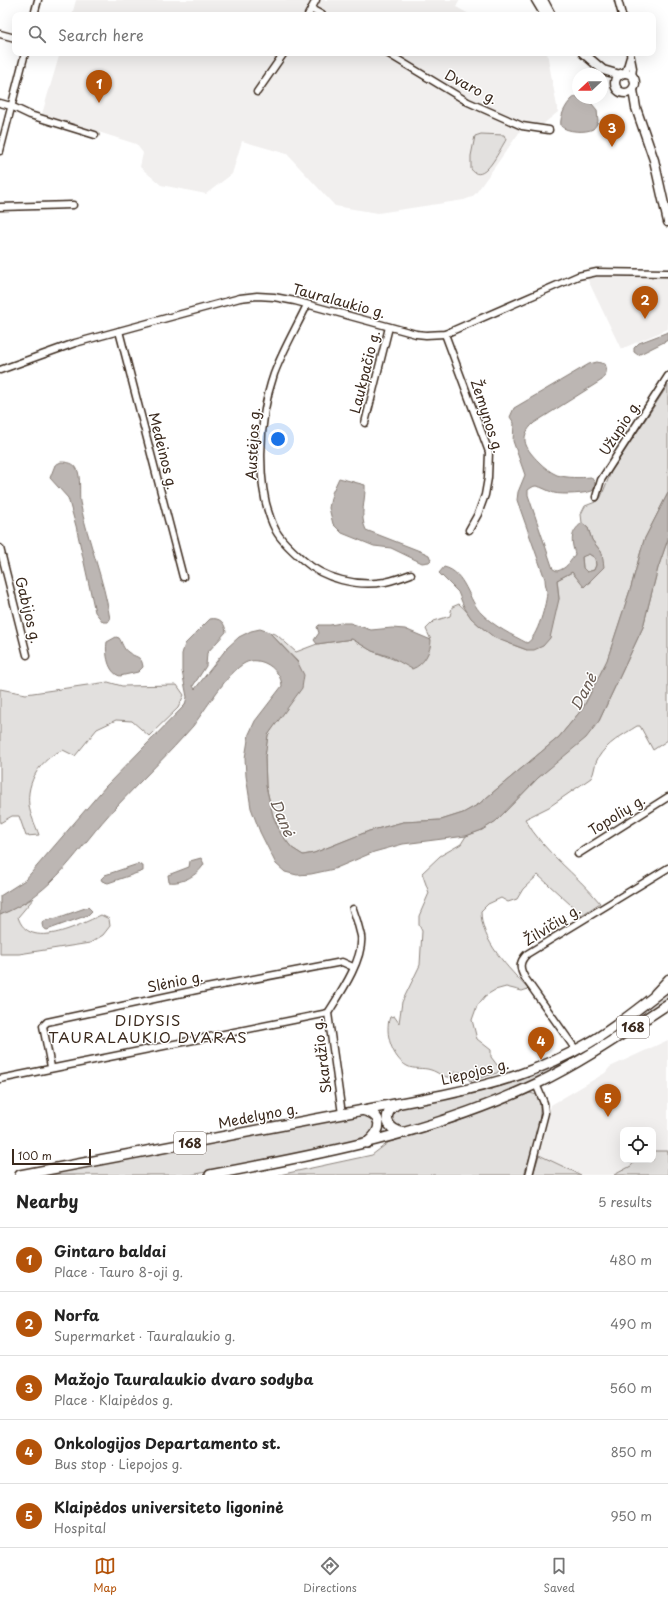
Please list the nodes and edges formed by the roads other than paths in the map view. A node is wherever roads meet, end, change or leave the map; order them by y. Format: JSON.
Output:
{"nodes":[{"id":1,"x":38,"y":0,"type":"edge"},
{"id":2,"x":316,"y":0,"type":"edge"},
{"id":3,"x":536,"y":0,"type":"edge"},
{"id":4,"x":543,"y":0,"type":"edge"},
{"id":5,"x":618,"y":0,"type":"edge"},
{"id":6,"x":35,"y":12,"type":"edge"},
{"id":7,"x":309,"y":12,"type":"edge"},
{"id":8,"x":542,"y":12,"type":"edge"},
{"id":9,"x":549,"y":12,"type":"edge"},
{"id":10,"x":621,"y":12,"type":"edge"},
{"id":11,"x":0,"y":34,"type":"edge"},
{"id":12,"x":12,"y":37,"type":"edge"},
{"id":13,"x":24,"y":56,"type":"edge"},
{"id":14,"x":282,"y":56,"type":"edge"},
{"id":15,"x":392,"y":56,"type":"edge"},
{"id":16,"x":581,"y":56,"type":"edge"},
{"id":17,"x":587,"y":56,"type":"edge"},
{"id":18,"x":630,"y":56,"type":"edge"},
{"id":19,"x":594,"y":68,"type":"edge"},
{"id":20,"x":608,"y":75,"type":"edge"},
{"id":21,"x":623,"y":77,"type":"junction"},
{"id":22,"x":633,"y":90,"type":"junction"},
{"id":23,"x":257,"y":92,"type":"dead end"},
{"id":24,"x":624,"y":93,"type":"junction"},
{"id":25,"x":0,"y":103,"type":"edge"},
{"id":26,"x":11,"y":106,"type":"junction"},
{"id":27,"x":636,"y":108,"type":"junction"},
{"id":28,"x":549,"y":130,"type":"dead end"},
{"id":29,"x":95,"y":135,"type":"dead end"},
{"id":30,"x":0,"y":151,"type":"edge"},
{"id":31,"x":73,"y":205,"type":"dead end"},
{"id":32,"x":0,"y":207,"type":"edge"},
{"id":33,"x":668,"y":222,"type":"edge"},
{"id":34,"x":668,"y":273,"type":"edge"},
{"id":35,"x":307,"y":305,"type":"junction"},
{"id":36,"x":389,"y":327,"type":"junction"},
{"id":37,"x":119,"y":331,"type":"junction"},
{"id":38,"x":445,"y":334,"type":"junction"},
{"id":39,"x":0,"y":370,"type":"edge"},
{"id":40,"x":668,"y":376,"type":"edge"},
{"id":41,"x":365,"y":423,"type":"dead end"},
{"id":42,"x":596,"y":496,"type":"dead end"},
{"id":43,"x":469,"y":530,"type":"dead end"},
{"id":44,"x":0,"y":548,"type":"edge"},
{"id":45,"x":412,"y":574,"type":"dead end"},
{"id":46,"x":183,"y":577,"type":"dead end"},
{"id":47,"x":28,"y":655,"type":"dead end"},
{"id":48,"x":668,"y":797,"type":"edge"},
{"id":49,"x":578,"y":854,"type":"dead end"},
{"id":50,"x":668,"y":868,"type":"edge"},
{"id":51,"x":353,"y":909,"type":"dead end"},
{"id":52,"x":353,"y":967,"type":"junction"},
{"id":53,"x":668,"y":978,"type":"edge"},
{"id":54,"x":668,"y":986,"type":"edge"},
{"id":55,"x":668,"y":1004,"type":"edge"},
{"id":56,"x":641,"y":1006,"type":"junction"},
{"id":57,"x":328,"y":1013,"type":"junction"},
{"id":58,"x":576,"y":1050,"type":"junction"},
{"id":59,"x":51,"y":1067,"type":"junction"},
{"id":60,"x":0,"y":1078,"type":"edge"},
{"id":61,"x":536,"y":1084,"type":"junction"},
{"id":62,"x":398,"y":1103,"type":"junction"},
{"id":63,"x":360,"y":1110,"type":"junction"},
{"id":64,"x":342,"y":1114,"type":"junction"},
{"id":65,"x":406,"y":1133,"type":"junction"},
{"id":66,"x":366,"y":1144,"type":"junction"},
{"id":67,"x":20,"y":1175,"type":"edge"},
{"id":68,"x":210,"y":1175,"type":"edge"},
{"id":69,"x":529,"y":1175,"type":"edge"}],
"edges":[{"from":1,"to":6,"type":"street"},
{"from":2,"to":7,"type":"street"},
{"from":3,"to":8,"type":"main road"},
{"from":4,"to":9,"type":"main road"},
{"from":5,"to":10,"type":"street"},
{"from":11,"to":12,"type":"street"},
{"from":13,"to":26,"type":"street"},
{"from":14,"to":23,"type":"street"},
{"from":15,"to":28,"type":"street","name":"Dvaro g."},
{"from":16,"to":19,"type":"main road"},
{"from":17,"to":21,"type":"main road"},
{"from":18,"to":21,"type":"street"},
{"from":20,"to":21,"type":"main road"},
{"from":21,"to":22,"type":"main road"},
{"from":21,"to":24,"type":"main road"},
{"from":22,"to":24,"type":"main road"},
{"from":22,"to":27,"type":"main road"},
{"from":24,"to":27,"type":"main road"},
{"from":25,"to":26,"type":"street"},
{"from":26,"to":29,"type":"street"},
{"from":26,"to":30,"type":"street"},
{"from":27,"to":33,"type":"main road"},
{"from":31,"to":32,"type":"street"},
{"from":34,"to":38,"type":"street","name":"Tauralaukio g."},
{"from":35,"to":36,"type":"street","name":"Tauralaukio g."},
{"from":35,"to":37,"type":"street","name":"Tauralaukio g."},
{"from":35,"to":45,"type":"street","name":"Austėjos g."},
{"from":36,"to":38,"type":"street","name":"Tauralaukio g."},
{"from":36,"to":41,"type":"street","name":"Laukpačio g."},
{"from":37,"to":39,"type":"street","name":"Tauralaukio g."},
{"from":37,"to":46,"type":"street","name":"Medeinos g."},
{"from":38,"to":43,"type":"street","name":"Žemynos g."},
{"from":40,"to":42,"type":"street","name":"Užupio g."},
{"from":44,"to":47,"type":"street","name":"Gabijos g."},
{"from":48,"to":49,"type":"street","name":"Topolių g."},
{"from":50,"to":58,"type":"street","name":"Žilvičių g."},
{"from":51,"to":52,"type":"street","name":"Skardžio g."},
{"from":52,"to":57,"type":"street","name":"Skardžio g."},
{"from":52,"to":59,"type":"street","name":"Slėnio g."},
{"from":53,"to":56,"type":"street"},
{"from":54,"to":56,"type":"main road","name":"Liepojos g.","number":"168"},
{"from":55,"to":61,"type":"main road","number":"168"},
{"from":56,"to":58,"type":"main road","name":"Liepojos g.","number":"168"},
{"from":57,"to":59,"type":"street"},
{"from":57,"to":64,"type":"street","name":"Skardžio g."},
{"from":58,"to":62,"type":"main road","name":"Liepojos g.","number":"168"},
{"from":59,"to":60,"type":"street"},
{"from":61,"to":65,"type":"main road","number":"168"},
{"from":61,"to":69,"type":"street"},
{"from":62,"to":63,"type":"main road","name":"Liepojos g.","number":"168"},
{"from":62,"to":65,"type":"main road"},
{"from":63,"to":64,"type":"main road","name":"Medelyno g.","number":"168"},
{"from":63,"to":66,"type":"main road"},
{"from":64,"to":67,"type":"main road","name":"Medelyno g.","number":"168"},
{"from":65,"to":66,"type":"main road","number":"168"},
{"from":66,"to":68,"type":"main road","number":"168"}]}
